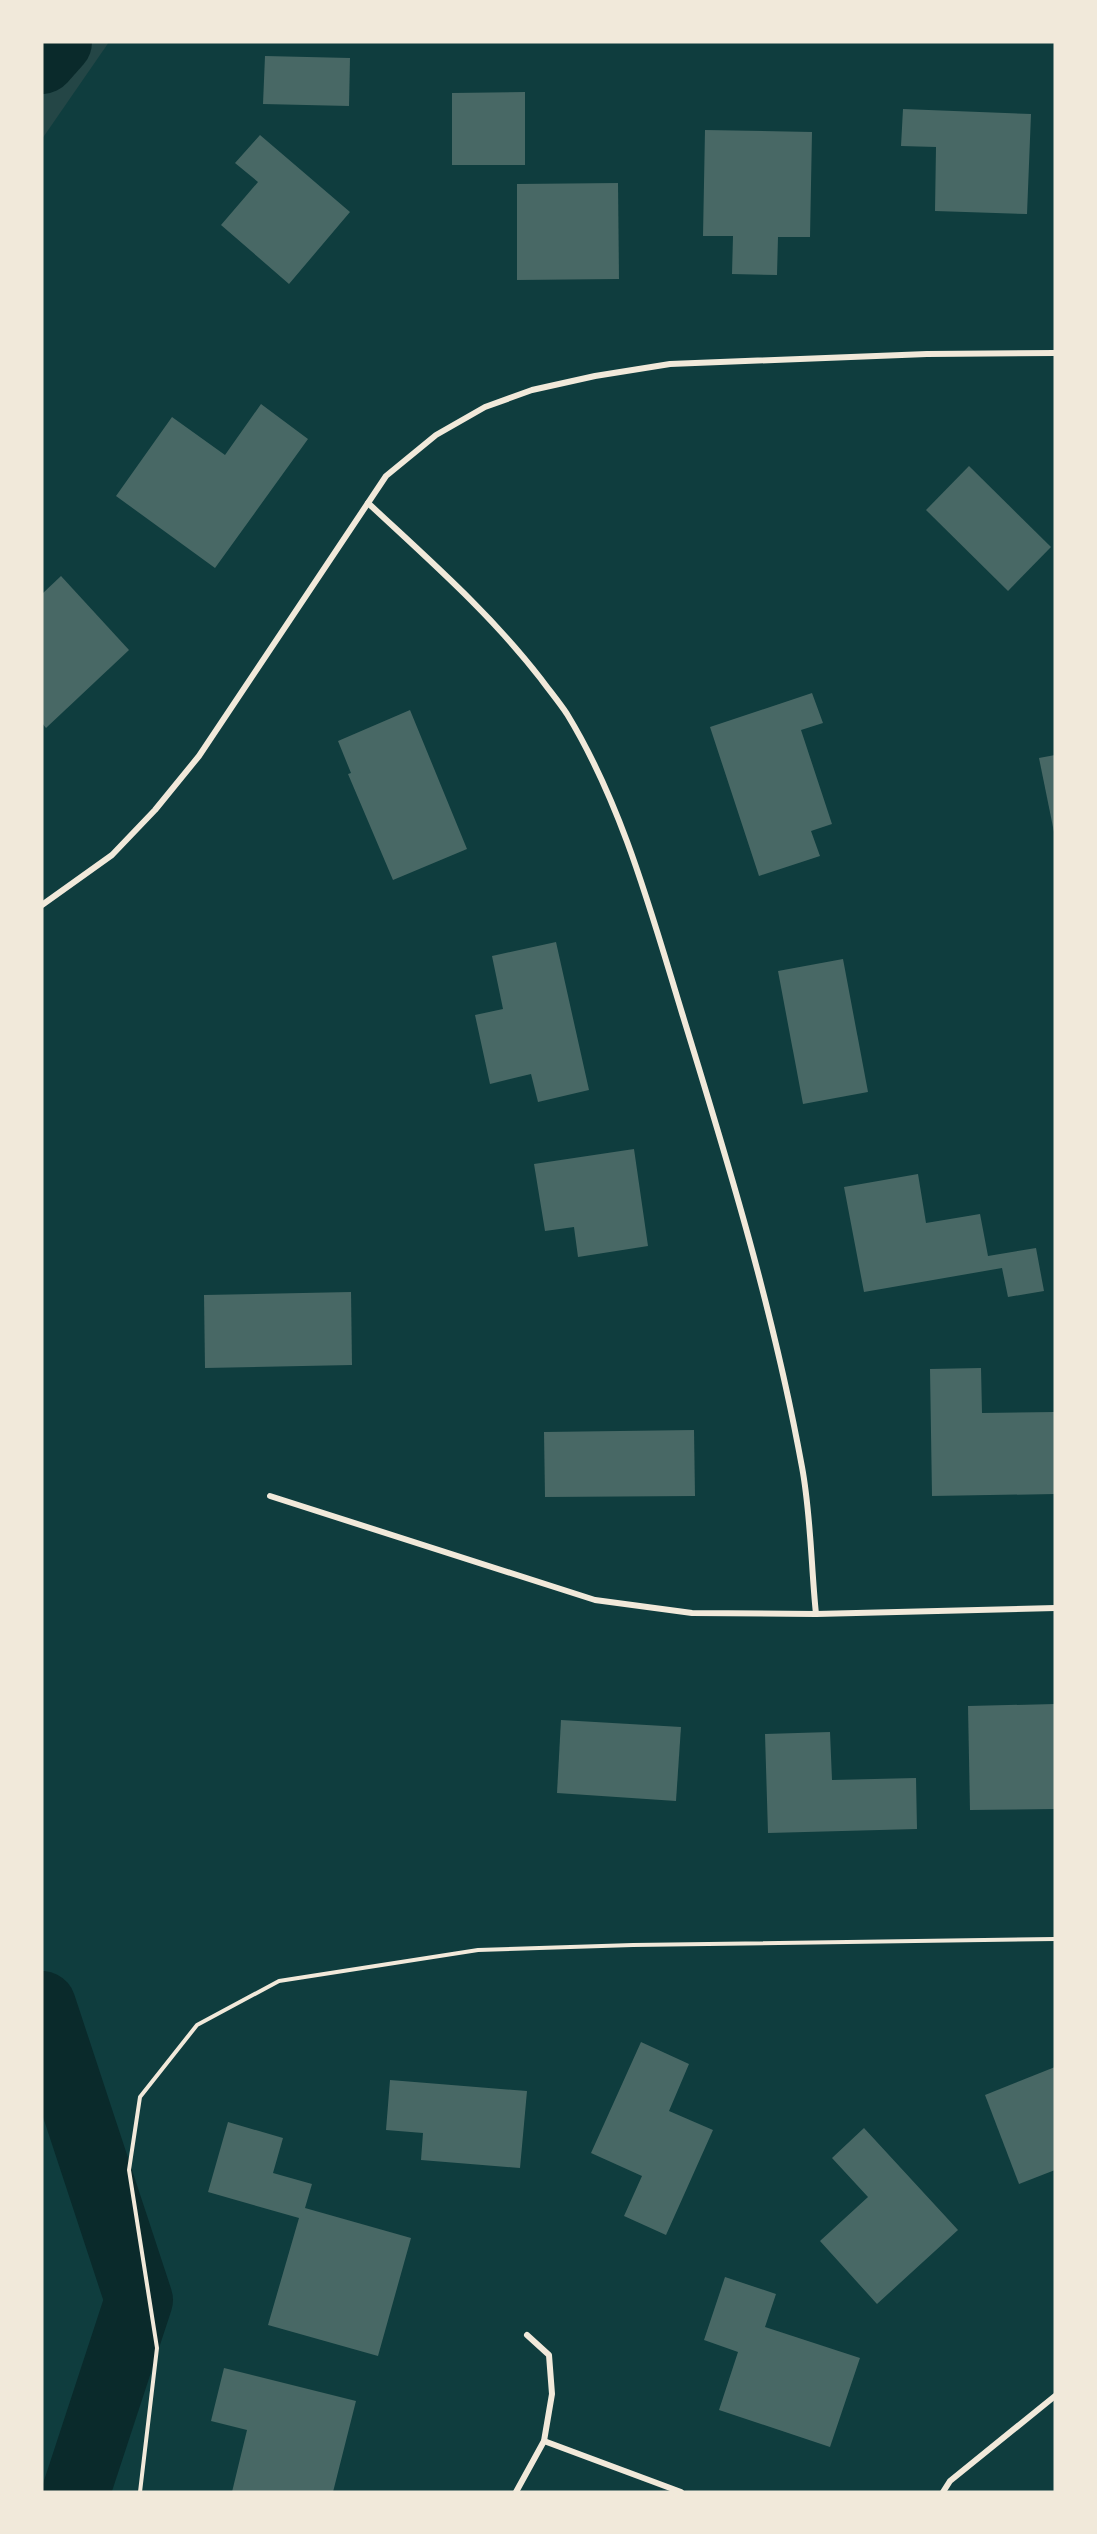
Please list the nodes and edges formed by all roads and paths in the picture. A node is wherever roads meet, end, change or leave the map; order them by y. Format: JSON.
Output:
{"nodes":[{"id":1,"x":1055,"y":353,"type":"edge"},
{"id":2,"x":368,"y":503,"type":"junction"},
{"id":3,"x":42,"y":906,"type":"edge"},
{"id":4,"x":270,"y":1496,"type":"dead end"},
{"id":5,"x":1055,"y":1608,"type":"edge"},
{"id":6,"x":816,"y":1614,"type":"junction"},
{"id":7,"x":1055,"y":1939,"type":"edge"},
{"id":8,"x":527,"y":2335,"type":"dead end"},
{"id":9,"x":1055,"y":2396,"type":"edge"},
{"id":10,"x":544,"y":2441,"type":"junction"},
{"id":11,"x":140,"y":2492,"type":"edge"},
{"id":12,"x":516,"y":2492,"type":"edge"},
{"id":13,"x":681,"y":2492,"type":"edge"},
{"id":14,"x":943,"y":2492,"type":"edge"}],
"edges":[{"from":1,"to":2,"type":"street"},
{"from":2,"to":3,"type":"street"},
{"from":2,"to":6,"type":"street"},
{"from":4,"to":6,"type":"street"},
{"from":5,"to":6,"type":"street"},
{"from":7,"to":11,"type":"path"},
{"from":8,"to":10,"type":"street"},
{"from":9,"to":14,"type":"street"},
{"from":10,"to":12,"type":"street"},
{"from":10,"to":13,"type":"street"}]}
